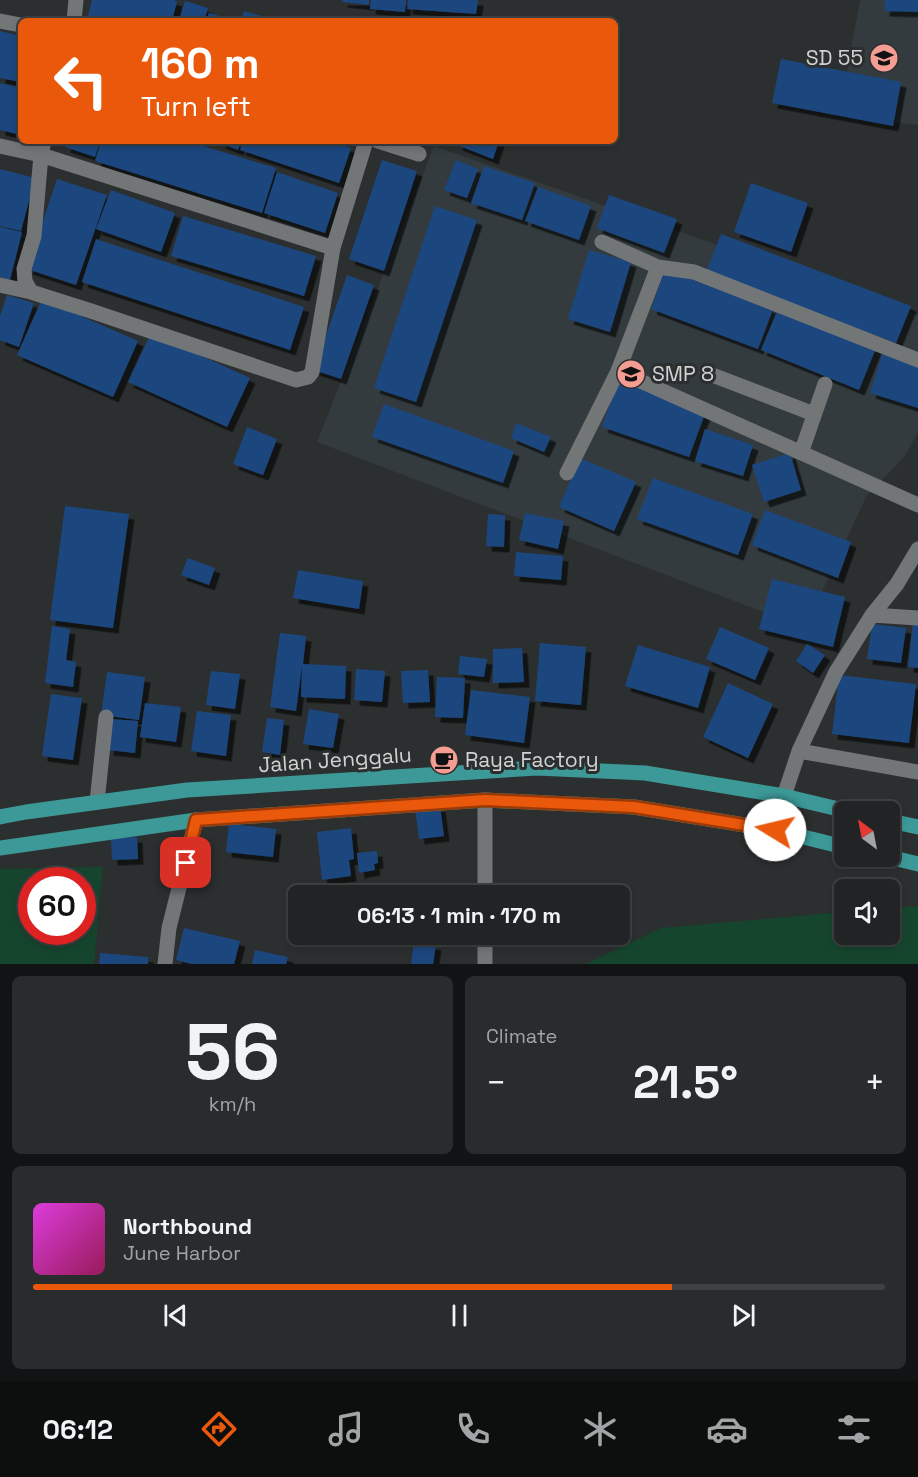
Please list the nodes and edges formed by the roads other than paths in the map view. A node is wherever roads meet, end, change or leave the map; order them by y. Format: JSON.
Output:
{"nodes":[{"id":1,"x":76,"y":0,"type":"edge"},
{"id":2,"x":74,"y":18,"type":"edge"},
{"id":3,"x":0,"y":21,"type":"edge"},
{"id":4,"x":18,"y":24,"type":"edge"},
{"id":5,"x":365,"y":144,"type":"edge"},
{"id":6,"x":387,"y":144,"type":"edge"},
{"id":7,"x":0,"y":146,"type":"edge"},
{"id":8,"x":43,"y":148,"type":"edge"},
{"id":9,"x":418,"y":154,"type":"dead end"},
{"id":10,"x":602,"y":242,"type":"dead end"},
{"id":11,"x":333,"y":248,"type":"junction"},
{"id":12,"x":658,"y":267,"type":"junction"},
{"id":13,"x":0,"y":285,"type":"edge"},
{"id":14,"x":31,"y":292,"type":"junction"},
{"id":15,"x":918,"y":360,"type":"edge"},
{"id":16,"x":618,"y":371,"type":"junction"},
{"id":17,"x":707,"y":373,"type":"dead end"},
{"id":18,"x":825,"y":384,"type":"dead end"},
{"id":19,"x":814,"y":414,"type":"junction"},
{"id":20,"x":801,"y":453,"type":"junction"},
{"id":21,"x":567,"y":473,"type":"dead end"},
{"id":22,"x":918,"y":505,"type":"edge"},
{"id":23,"x":918,"y":549,"type":"edge"},
{"id":24,"x":872,"y":615,"type":"junction"},
{"id":25,"x":918,"y":618,"type":"edge"},
{"id":26,"x":106,"y":717,"type":"dead end"},
{"id":27,"x":799,"y":751,"type":"junction"},
{"id":28,"x":918,"y":772,"type":"edge"},
{"id":29,"x":784,"y":796,"type":"junction"},
{"id":30,"x":485,"y":800,"type":"junction"},
{"id":31,"x":97,"y":802,"type":"junction"},
{"id":32,"x":834,"y":808,"type":"edge"},
{"id":33,"x":0,"y":817,"type":"edge"},
{"id":34,"x":196,"y":820,"type":"junction"},
{"id":35,"x":900,"y":823,"type":"edge"},
{"id":36,"x":918,"y":827,"type":"edge"},
{"id":37,"x":775,"y":830,"type":"junction"},
{"id":38,"x":834,"y":845,"type":"edge"},
{"id":39,"x":0,"y":848,"type":"edge"},
{"id":40,"x":900,"y":860,"type":"edge"},
{"id":41,"x":918,"y":864,"type":"edge"},
{"id":42,"x":485,"y":885,"type":"edge"},
{"id":43,"x":485,"y":945,"type":"edge"},
{"id":44,"x":165,"y":964,"type":"edge"},
{"id":45,"x":485,"y":964,"type":"edge"}],
"edges":[{"from":1,"to":2,"type":"street"},
{"from":3,"to":4,"type":"street"},
{"from":5,"to":11,"type":"street"},
{"from":6,"to":9,"type":"street"},
{"from":7,"to":8,"type":"street"},
{"from":8,"to":11,"type":"street"},
{"from":8,"to":14,"type":"street"},
{"from":10,"to":12,"type":"street"},
{"from":11,"to":14,"type":"street"},
{"from":12,"to":15,"type":"street"},
{"from":12,"to":16,"type":"street"},
{"from":13,"to":14,"type":"street"},
{"from":16,"to":20,"type":"street"},
{"from":16,"to":21,"type":"street"},
{"from":17,"to":19,"type":"street"},
{"from":18,"to":19,"type":"street"},
{"from":19,"to":20,"type":"street"},
{"from":20,"to":22,"type":"street"},
{"from":23,"to":24,"type":"street"},
{"from":24,"to":25,"type":"street"},
{"from":24,"to":27,"type":"street"},
{"from":26,"to":31,"type":"street"},
{"from":27,"to":28,"type":"street"},
{"from":27,"to":29,"type":"street"},
{"from":29,"to":31,"type":"main road","name":"Jalan Jenggalu"},
{"from":29,"to":32,"type":"main road","name":"Jalan Jenggalu"},
{"from":29,"to":37,"type":"street"},
{"from":30,"to":34,"type":"main road"},
{"from":30,"to":37,"type":"main road"},
{"from":30,"to":42,"type":"street"},
{"from":31,"to":33,"type":"main road","name":"Jalan Jenggalu"},
{"from":34,"to":39,"type":"main road"},
{"from":34,"to":44,"type":"street"},
{"from":35,"to":36,"type":"main road"},
{"from":37,"to":38,"type":"main road"},
{"from":40,"to":41,"type":"main road"},
{"from":43,"to":45,"type":"street"}]}
